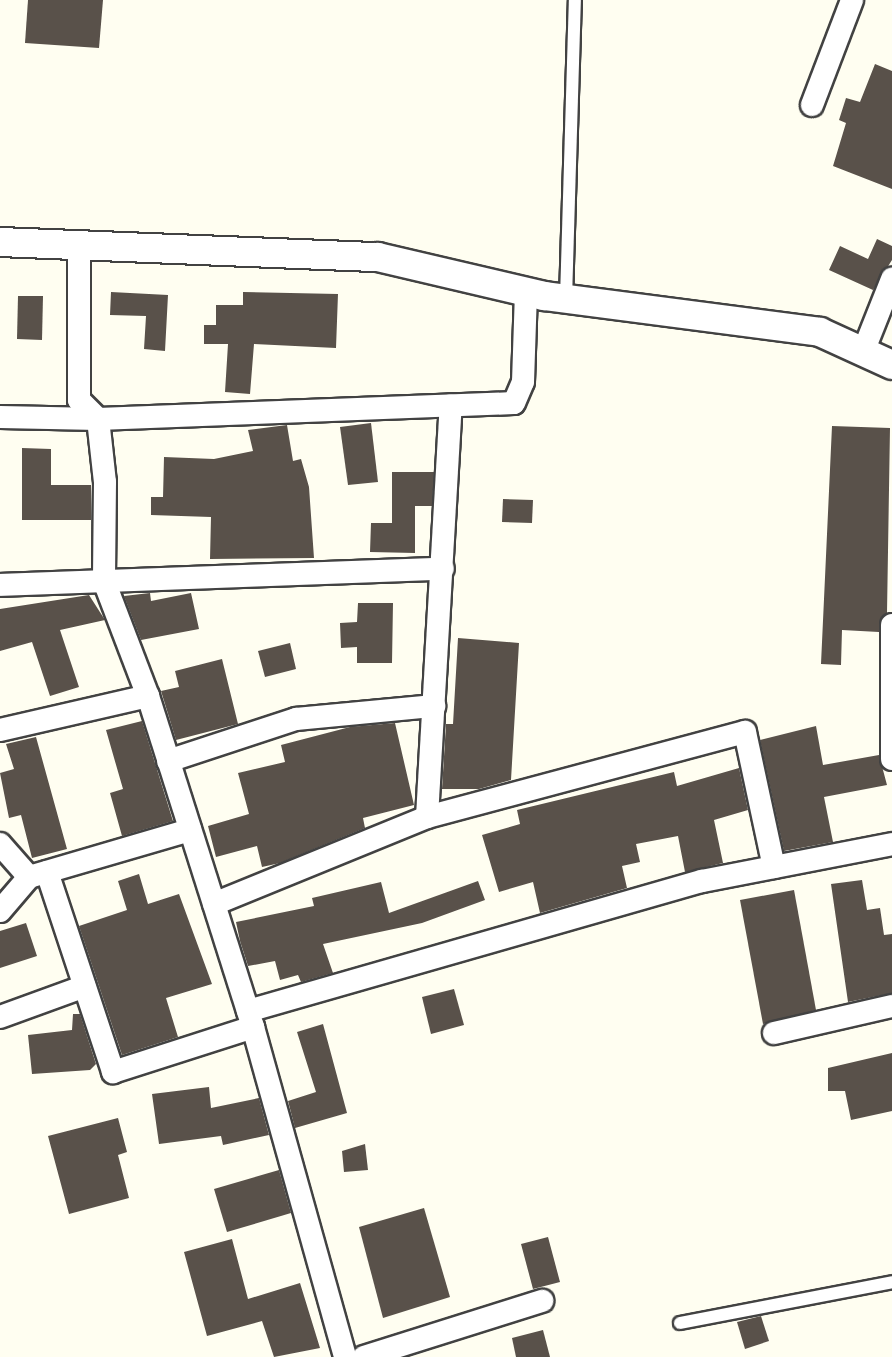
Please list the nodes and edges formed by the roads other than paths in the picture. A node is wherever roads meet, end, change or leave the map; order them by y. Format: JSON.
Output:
{"nodes":[{"id":1,"x":575,"y":0,"type":"edge"},
{"id":2,"x":852,"y":0,"type":"edge"},
{"id":3,"x":812,"y":105,"type":"dead end"},
{"id":4,"x":0,"y":242,"type":"edge"},
{"id":5,"x":79,"y":247,"type":"junction"},
{"id":6,"x":892,"y":279,"type":"edge"},
{"id":7,"x":526,"y":292,"type":"junction"},
{"id":8,"x":566,"y":299,"type":"junction"},
{"id":9,"x":863,"y":352,"type":"junction"},
{"id":10,"x":892,"y":365,"type":"edge"},
{"id":11,"x":451,"y":406,"type":"junction"},
{"id":12,"x":0,"y":417,"type":"edge"},
{"id":13,"x":98,"y":419,"type":"junction"},
{"id":14,"x":443,"y":569,"type":"junction"},
{"id":15,"x":104,"y":581,"type":"junction"},
{"id":16,"x":0,"y":585,"type":"edge"},
{"id":17,"x":892,"y":625,"type":"edge"},
{"id":18,"x":148,"y":696,"type":"junction"},
{"id":19,"x":434,"y":706,"type":"junction"},
{"id":20,"x":0,"y":730,"type":"edge"},
{"id":21,"x":892,"y":759,"type":"edge"},
{"id":22,"x":168,"y":761,"type":"junction"},
{"id":23,"x":427,"y":818,"type":"junction"},
{"id":24,"x":190,"y":830,"type":"junction"},
{"id":25,"x":0,"y":844,"type":"edge"},
{"id":26,"x":892,"y":844,"type":"edge"},
{"id":27,"x":774,"y":867,"type":"junction"},
{"id":28,"x":38,"y":874,"type":"junction"},
{"id":29,"x":214,"y":904,"type":"junction"},
{"id":30,"x":0,"y":910,"type":"edge"},
{"id":31,"x":85,"y":986,"type":"junction"},
{"id":32,"x":892,"y":1006,"type":"edge"},
{"id":33,"x":0,"y":1017,"type":"edge"},
{"id":34,"x":250,"y":1019,"type":"junction"},
{"id":35,"x":774,"y":1033,"type":"dead end"},
{"id":36,"x":892,"y":1282,"type":"edge"},
{"id":37,"x":542,"y":1301,"type":"dead end"},
{"id":38,"x":680,"y":1323,"type":"dead end"},
{"id":39,"x":345,"y":1357,"type":"edge"},
{"id":40,"x":364,"y":1357,"type":"edge"}],
"edges":[{"from":1,"to":8,"type":"lane"},
{"from":2,"to":3,"type":"street"},
{"from":4,"to":5,"type":"street"},
{"from":5,"to":7,"type":"street"},
{"from":5,"to":13,"type":"street"},
{"from":6,"to":9,"type":"street"},
{"from":7,"to":8,"type":"street"},
{"from":7,"to":11,"type":"street"},
{"from":8,"to":9,"type":"street"},
{"from":9,"to":10,"type":"street"},
{"from":11,"to":13,"type":"street"},
{"from":11,"to":14,"type":"street"},
{"from":12,"to":13,"type":"street"},
{"from":13,"to":15,"type":"street"},
{"from":14,"to":15,"type":"street"},
{"from":14,"to":19,"type":"street"},
{"from":15,"to":16,"type":"street"},
{"from":15,"to":18,"type":"street"},
{"from":17,"to":21,"type":"street"},
{"from":18,"to":20,"type":"street"},
{"from":18,"to":22,"type":"street"},
{"from":19,"to":22,"type":"street"},
{"from":19,"to":23,"type":"street"},
{"from":22,"to":24,"type":"street"},
{"from":23,"to":27,"type":"street"},
{"from":23,"to":29,"type":"street"},
{"from":24,"to":28,"type":"street"},
{"from":24,"to":29,"type":"street"},
{"from":25,"to":28,"type":"street"},
{"from":26,"to":27,"type":"street"},
{"from":27,"to":34,"type":"street"},
{"from":28,"to":30,"type":"street"},
{"from":28,"to":31,"type":"street"},
{"from":29,"to":34,"type":"street"},
{"from":31,"to":33,"type":"street"},
{"from":31,"to":34,"type":"street"},
{"from":32,"to":35,"type":"street"},
{"from":34,"to":39,"type":"street"},
{"from":36,"to":38,"type":"lane"},
{"from":37,"to":40,"type":"street"}]}
